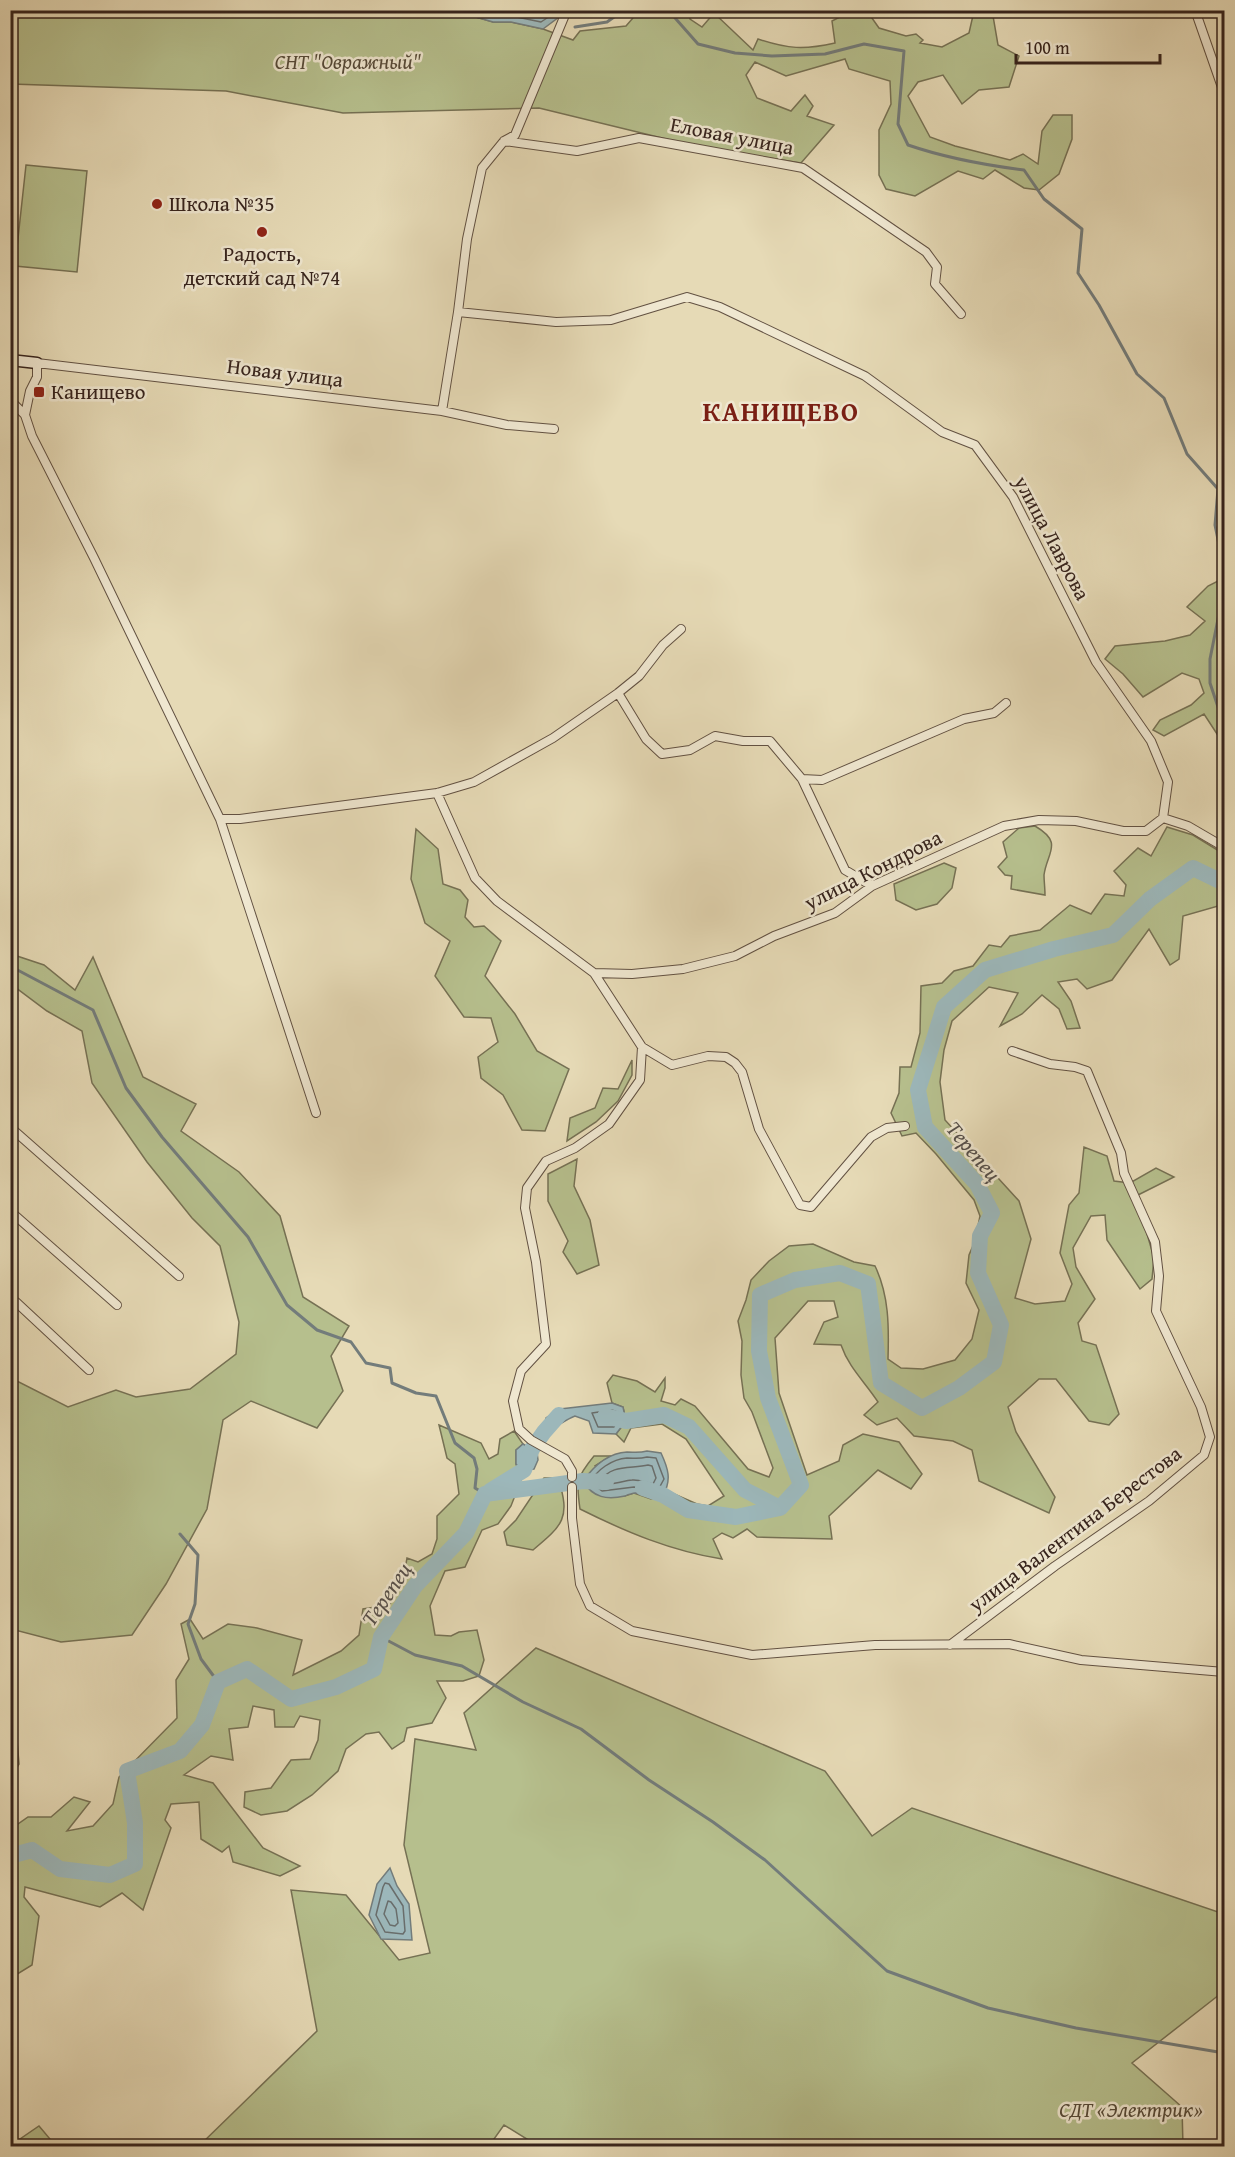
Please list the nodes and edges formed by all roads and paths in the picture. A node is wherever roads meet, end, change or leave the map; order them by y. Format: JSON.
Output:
{"nodes":[{"id":1,"x":567,"y":10,"type":"edge"},
{"id":2,"x":1195,"y":10,"type":"edge"},
{"id":3,"x":1224,"y":93,"type":"edge"},
{"id":4,"x":504,"y":141,"type":"junction"},
{"id":5,"x":458,"y":312,"type":"junction"},
{"id":6,"x":961,"y":314,"type":"dead end"},
{"id":7,"x":10,"y":360,"type":"edge"},
{"id":8,"x":37,"y":363,"type":"junction"},
{"id":9,"x":10,"y":400,"type":"edge"},
{"id":10,"x":442,"y":411,"type":"junction"},
{"id":11,"x":25,"y":415,"type":"junction"},
{"id":12,"x":554,"y":429,"type":"dead end"},
{"id":13,"x":681,"y":629,"type":"dead end"},
{"id":14,"x":618,"y":693,"type":"junction"},
{"id":15,"x":1006,"y":703,"type":"dead end"},
{"id":16,"x":802,"y":779,"type":"junction"},
{"id":17,"x":437,"y":793,"type":"junction"},
{"id":18,"x":1163,"y":818,"type":"junction"},
{"id":19,"x":220,"y":819,"type":"junction"},
{"id":20,"x":1224,"y":847,"type":"edge"},
{"id":21,"x":872,"y":886,"type":"junction"},
{"id":22,"x":594,"y":973,"type":"junction"},
{"id":23,"x":642,"y":1047,"type":"junction"},
{"id":24,"x":1012,"y":1051,"type":"dead end"},
{"id":25,"x":316,"y":1113,"type":"dead end"},
{"id":26,"x":10,"y":1126,"type":"edge"},
{"id":27,"x":905,"y":1126,"type":"dead end"},
{"id":28,"x":10,"y":1211,"type":"edge"},
{"id":29,"x":179,"y":1276,"type":"dead end"},
{"id":30,"x":12,"y":1300,"type":"edge"},
{"id":31,"x":117,"y":1305,"type":"dead end"},
{"id":32,"x":89,"y":1370,"type":"dead end"},
{"id":33,"x":572,"y":1477,"type":"dead end"},
{"id":34,"x":572,"y":1487,"type":"dead end"},
{"id":35,"x":950,"y":1645,"type":"junction"},
{"id":36,"x":1224,"y":1672,"type":"edge"}],
"edges":[{"from":1,"to":4,"type":"street"},
{"from":2,"to":3,"type":"street"},
{"from":4,"to":5,"type":"street"},
{"from":4,"to":6,"type":"street","name":"Еловая улица"},
{"from":5,"to":10,"type":"street"},
{"from":5,"to":18,"type":"street","name":"улица Лаврова"},
{"from":7,"to":8,"type":"street","name":"Новая улица"},
{"from":8,"to":10,"type":"street","name":"Новая улица"},
{"from":8,"to":11,"type":"street"},
{"from":9,"to":11,"type":"street"},
{"from":10,"to":12,"type":"street","name":"Новая улица"},
{"from":11,"to":19,"type":"street"},
{"from":13,"to":14,"type":"street"},
{"from":14,"to":16,"type":"street"},
{"from":14,"to":17,"type":"street"},
{"from":15,"to":16,"type":"street"},
{"from":16,"to":21,"type":"street"},
{"from":17,"to":19,"type":"street"},
{"from":17,"to":22,"type":"street"},
{"from":18,"to":20,"type":"street"},
{"from":18,"to":21,"type":"street","name":"улица Кондрова"},
{"from":19,"to":25,"type":"street"},
{"from":21,"to":22,"type":"street","name":"улица Кондрова"},
{"from":22,"to":23,"type":"street"},
{"from":23,"to":27,"type":"street"},
{"from":23,"to":33,"type":"street"},
{"from":24,"to":35,"type":"street","name":"улица Валентина Берестова"},
{"from":26,"to":29,"type":"street"},
{"from":28,"to":31,"type":"street"},
{"from":30,"to":32,"type":"street"},
{"from":34,"to":35,"type":"street"},
{"from":35,"to":36,"type":"street"}]}
